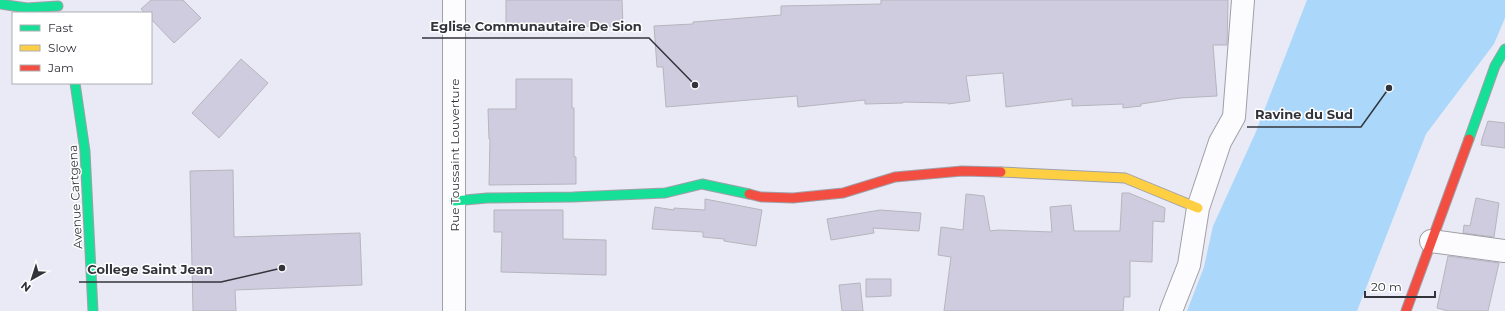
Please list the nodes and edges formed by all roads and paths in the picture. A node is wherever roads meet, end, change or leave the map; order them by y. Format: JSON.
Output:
{"nodes":[{"id":1,"x":454,"y":0,"type":"edge"},
{"id":2,"x":1242,"y":0,"type":"edge"},
{"id":3,"x":0,"y":4,"type":"edge"},
{"id":4,"x":58,"y":6,"type":"edge"},
{"id":5,"x":1505,"y":49,"type":"edge"},
{"id":6,"x":75,"y":84,"type":"edge"},
{"id":7,"x":454,"y":201,"type":"junction"},
{"id":8,"x":1198,"y":208,"type":"junction"},
{"id":9,"x":1431,"y":241,"type":"junction"},
{"id":10,"x":1505,"y":251,"type":"edge"},
{"id":11,"x":93,"y":311,"type":"edge"},
{"id":12,"x":454,"y":311,"type":"edge"},
{"id":13,"x":1171,"y":311,"type":"edge"},
{"id":14,"x":1406,"y":311,"type":"edge"}],
"edges":[{"from":1,"to":7,"type":"street","name":"Rue Toussaint Louverture"},
{"from":2,"to":8,"type":"street"},
{"from":3,"to":4,"type":"street"},
{"from":5,"to":9,"type":"street"},
{"from":6,"to":11,"type":"street","name":"Avenue Cartgena"},
{"from":7,"to":8,"type":"street"},
{"from":7,"to":12,"type":"street","name":"Rue Toussaint Louverture"},
{"from":8,"to":13,"type":"street"},
{"from":9,"to":10,"type":"street"},
{"from":9,"to":14,"type":"street"}]}
